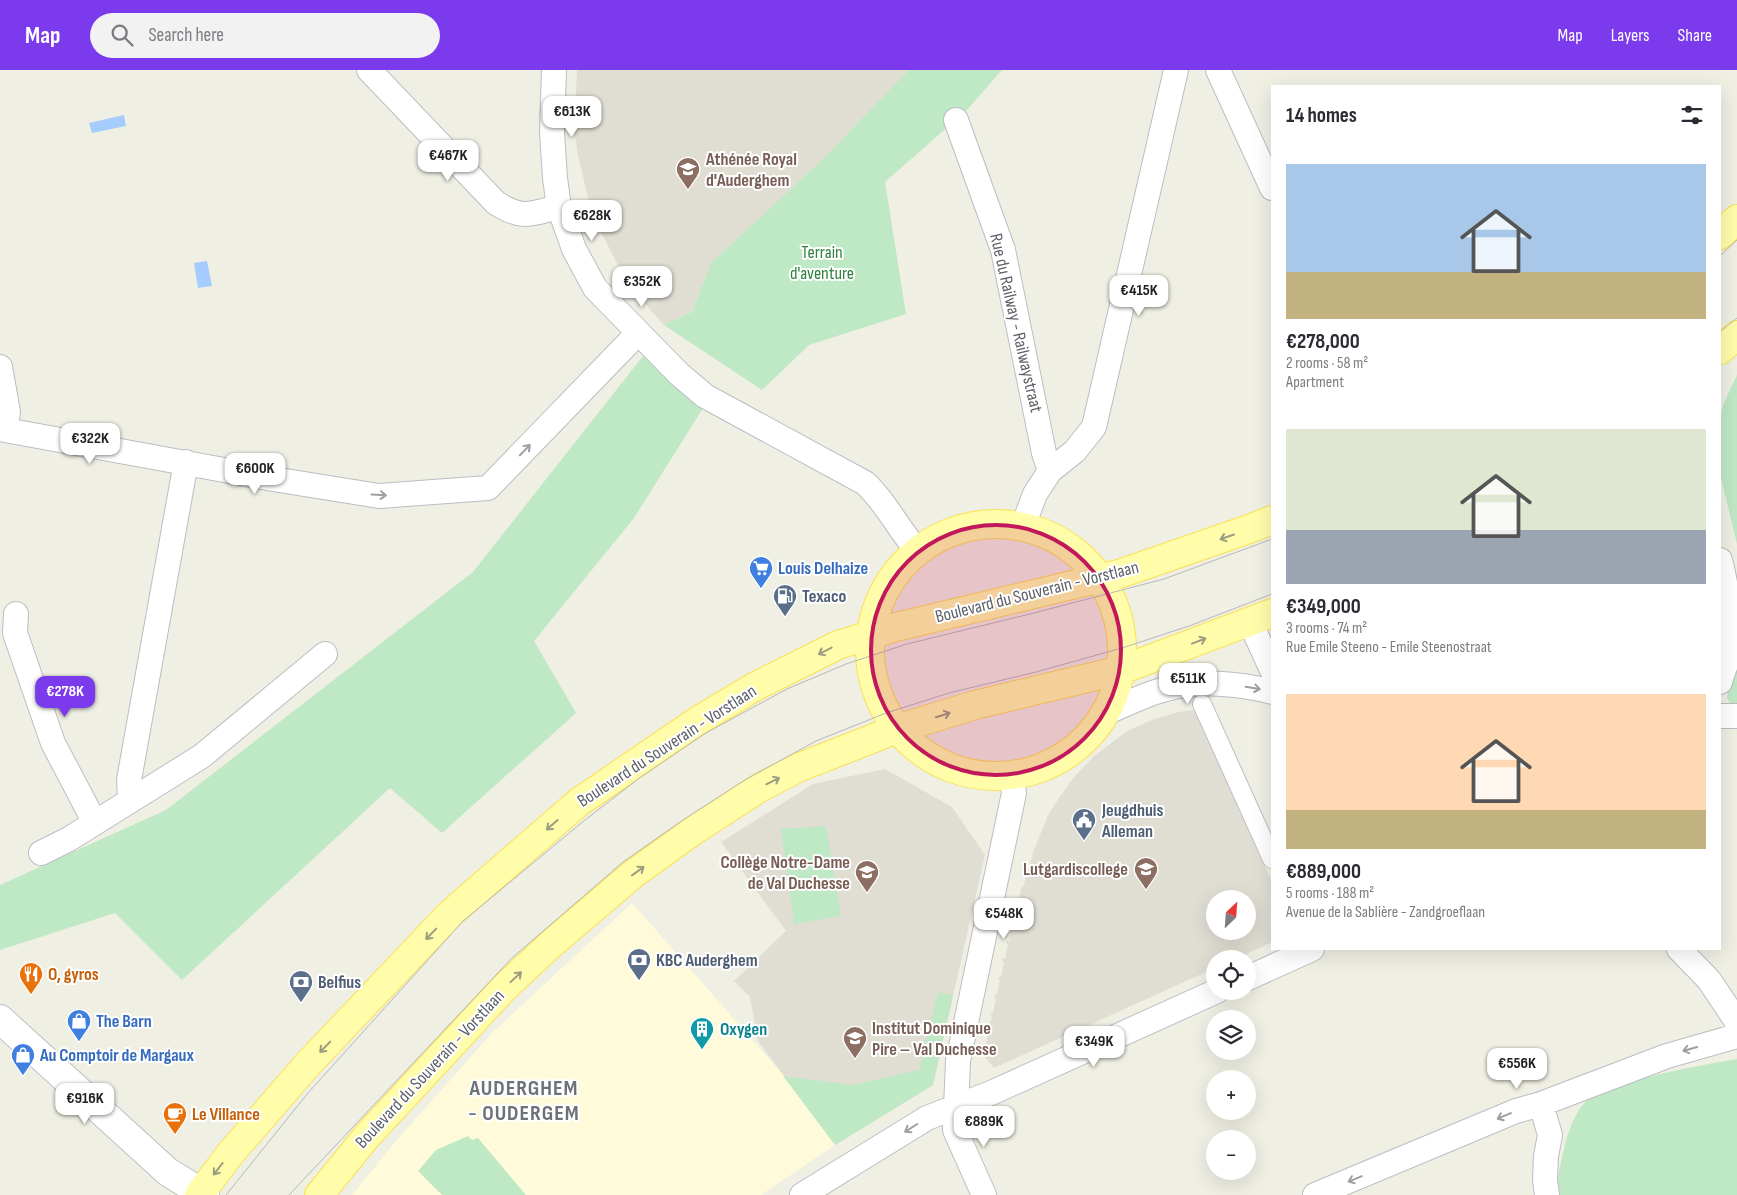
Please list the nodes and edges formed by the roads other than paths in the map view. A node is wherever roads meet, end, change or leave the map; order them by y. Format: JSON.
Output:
{"nodes":[{"id":1,"x":369,"y":70,"type":"edge"},
{"id":2,"x":554,"y":70,"type":"edge"},
{"id":3,"x":1176,"y":70,"type":"edge"},
{"id":4,"x":1218,"y":70,"type":"edge"},
{"id":5,"x":956,"y":120,"type":"dead end"},
{"id":6,"x":1271,"y":186,"type":"edge"},
{"id":7,"x":559,"y":207,"type":"junction"},
{"id":8,"x":1737,"y":218,"type":"edge"},
{"id":9,"x":1721,"y":234,"type":"edge"},
{"id":10,"x":638,"y":333,"type":"junction"},
{"id":11,"x":1737,"y":335,"type":"edge"},
{"id":12,"x":1721,"y":349,"type":"edge"},
{"id":13,"x":0,"y":367,"type":"edge"},
{"id":14,"x":2,"y":430,"type":"edge"},
{"id":15,"x":186,"y":462,"type":"junction"},
{"id":16,"x":1050,"y":471,"type":"junction"},
{"id":17,"x":1271,"y":520,"type":"edge"},
{"id":18,"x":1023,"y":526,"type":"junction"},
{"id":19,"x":917,"y":550,"type":"junction"},
{"id":20,"x":1721,"y":566,"type":"edge"},
{"id":21,"x":1100,"y":579,"type":"junction"},
{"id":22,"x":16,"y":614,"type":"dead end"},
{"id":23,"x":1261,"y":617,"type":"edge"},
{"id":24,"x":870,"y":635,"type":"junction"},
{"id":25,"x":1734,"y":652,"type":"edge"},
{"id":26,"x":325,"y":654,"type":"dead end"},
{"id":27,"x":1271,"y":665,"type":"edge"},
{"id":28,"x":1121,"y":670,"type":"junction"},
{"id":29,"x":1721,"y":677,"type":"edge"},
{"id":30,"x":1271,"y":692,"type":"edge"},
{"id":31,"x":1202,"y":704,"type":"dead end"},
{"id":32,"x":1105,"y":713,"type":"junction"},
{"id":33,"x":1721,"y":716,"type":"edge"},
{"id":34,"x":1737,"y":716,"type":"edge"},
{"id":35,"x":897,"y":729,"type":"junction"},
{"id":36,"x":1010,"y":775,"type":"junction"},
{"id":37,"x":130,"y":801,"type":"junction"},
{"id":38,"x":95,"y":823,"type":"junction"},
{"id":39,"x":41,"y":853,"type":"dead end"},
{"id":40,"x":1271,"y":857,"type":"edge"},
{"id":41,"x":1310,"y":950,"type":"edge"},
{"id":42,"x":1680,"y":950,"type":"edge"},
{"id":43,"x":1256,"y":974,"type":"edge"},
{"id":44,"x":1206,"y":996,"type":"edge"},
{"id":45,"x":0,"y":1019,"type":"edge"},
{"id":46,"x":1737,"y":1022,"type":"edge"},
{"id":47,"x":1737,"y":1036,"type":"edge"},
{"id":48,"x":1542,"y":1104,"type":"junction"},
{"id":49,"x":955,"y":1106,"type":"junction"},
{"id":50,"x":201,"y":1194,"type":"edge"},
{"id":51,"x":319,"y":1195,"type":"edge"},
{"id":52,"x":802,"y":1195,"type":"edge"},
{"id":53,"x":984,"y":1195,"type":"edge"},
{"id":54,"x":1315,"y":1195,"type":"edge"},
{"id":55,"x":1547,"y":1195,"type":"edge"}],
"edges":[{"from":1,"to":7,"type":"street"},
{"from":2,"to":7,"type":"street"},
{"from":3,"to":16,"type":"street"},
{"from":4,"to":6,"type":"street"},
{"from":5,"to":16,"type":"street","name":"Rue du Railway - Railwaystraat"},
{"from":7,"to":10,"type":"street"},
{"from":8,"to":9,"type":"main road"},
{"from":15,"to":10,"type":"street","one_way":true},
{"from":10,"to":19,"type":"street"},
{"from":11,"to":12,"type":"main road"},
{"from":13,"to":14,"type":"street"},
{"from":14,"to":15,"type":"street"},
{"from":15,"to":37,"type":"street"},
{"from":16,"to":18,"type":"street"},
{"from":17,"to":21,"type":"main road","name":"Boulevard du Souverain - Vorstlaan","one_way":true},
{"from":18,"to":19,"type":"main road"},
{"from":18,"to":21,"type":"main road"},
{"from":19,"to":24,"type":"main road"},
{"from":20,"to":25,"type":"street"},
{"from":21,"to":24,"type":"main road","name":"Boulevard du Souverain - Vorstlaan"},
{"from":21,"to":28,"type":"main road"},
{"from":22,"to":38,"type":"street"},
{"from":23,"to":27,"type":"street"},
{"from":28,"to":23,"type":"main road","name":"Boulevard du Souverain - Vorstlaan","one_way":true},
{"from":24,"to":35,"type":"main road"},
{"from":24,"to":50,"type":"main road","name":"Boulevard du Souverain - Vorstlaan","one_way":true},
{"from":25,"to":29,"type":"street"},
{"from":26,"to":37,"type":"street"},
{"from":28,"to":32,"type":"main road"},
{"from":35,"to":28,"type":"main road","name":"Boulevard du Souverain - Vorstlaan","one_way":true},
{"from":32,"to":30,"type":"street","one_way":true},
{"from":31,"to":40,"type":"street"},
{"from":32,"to":36,"type":"main road"},
{"from":33,"to":34,"type":"street"},
{"from":35,"to":36,"type":"main road"},
{"from":51,"to":35,"type":"main road","name":"Boulevard du Souverain - Vorstlaan","one_way":true},
{"from":36,"to":49,"type":"street"},
{"from":37,"to":38,"type":"street"},
{"from":38,"to":39,"type":"street"},
{"from":41,"to":43,"type":"street"},
{"from":42,"to":46,"type":"street"},
{"from":44,"to":49,"type":"street"},
{"from":45,"to":50,"type":"main road"},
{"from":47,"to":48,"type":"street","one_way":true},
{"from":48,"to":54,"type":"street","one_way":true},
{"from":48,"to":55,"type":"street"},
{"from":49,"to":52,"type":"street","one_way":true},
{"from":49,"to":53,"type":"street"}]}
